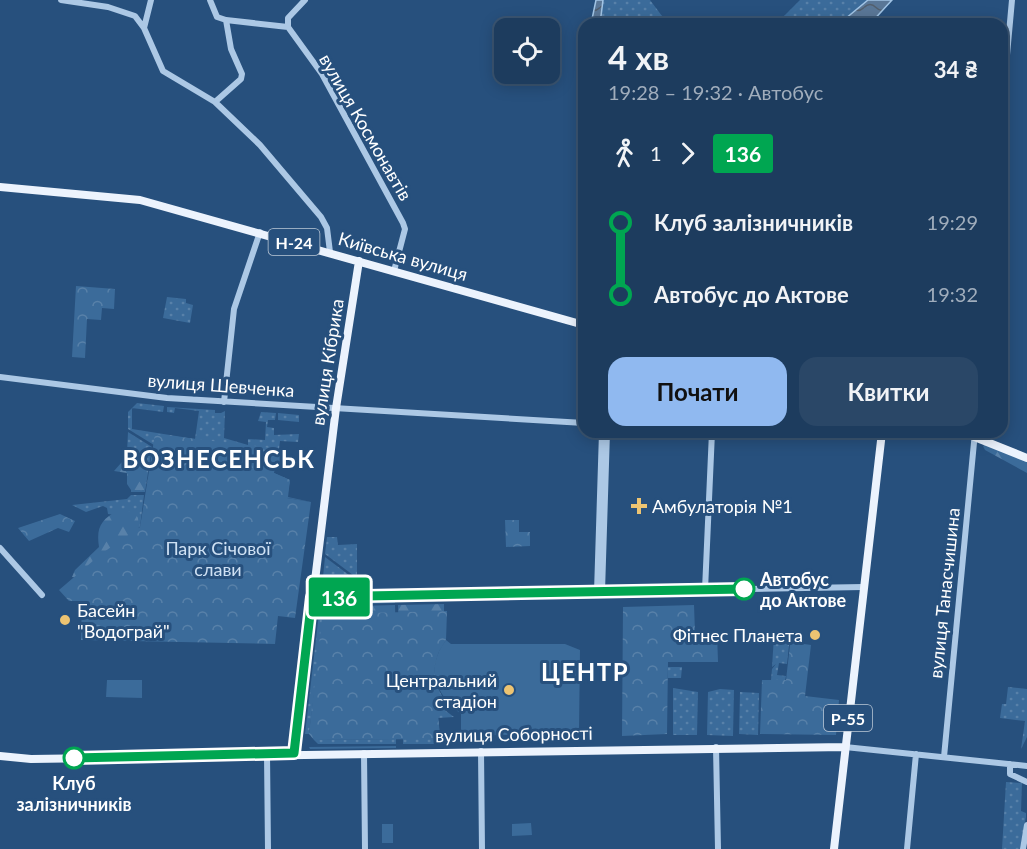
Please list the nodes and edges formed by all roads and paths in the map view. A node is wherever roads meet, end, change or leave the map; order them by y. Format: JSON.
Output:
{"nodes":[{"id":1,"x":61,"y":0,"type":"edge"},
{"id":2,"x":152,"y":0,"type":"edge"},
{"id":3,"x":210,"y":0,"type":"edge"},
{"id":4,"x":305,"y":0,"type":"edge"},
{"id":5,"x":1012,"y":0,"type":"edge"},
{"id":6,"x":86,"y":1,"type":"edge"},
{"id":7,"x":108,"y":3,"type":"edge"},
{"id":8,"x":226,"y":20,"type":"junction"},
{"id":9,"x":288,"y":27,"type":"junction"},
{"id":10,"x":144,"y":28,"type":"junction"},
{"id":11,"x":1008,"y":44,"type":"edge"},
{"id":12,"x":215,"y":102,"type":"junction"},
{"id":13,"x":0,"y":187,"type":"edge"},
{"id":14,"x":260,"y":232,"type":"junction"},
{"id":15,"x":330,"y":252,"type":"junction"},
{"id":16,"x":359,"y":261,"type":"junction"},
{"id":17,"x":393,"y":272,"type":"junction"},
{"id":18,"x":578,"y":323,"type":"edge"},
{"id":19,"x":0,"y":376,"type":"edge"},
{"id":20,"x":224,"y":402,"type":"junction"},
{"id":21,"x":336,"y":408,"type":"junction"},
{"id":22,"x":578,"y":423,"type":"edge"},
{"id":23,"x":602,"y":438,"type":"edge"},
{"id":24,"x":607,"y":438,"type":"edge"},
{"id":25,"x":712,"y":438,"type":"edge"},
{"id":26,"x":881,"y":438,"type":"edge"},
{"id":27,"x":975,"y":438,"type":"edge"},
{"id":28,"x":984,"y":438,"type":"edge"},
{"id":29,"x":1027,"y":458,"type":"edge"},
{"id":30,"x":0,"y":548,"type":"edge"},
{"id":31,"x":863,"y":587,"type":"junction"},
{"id":32,"x":705,"y":590,"type":"junction"},
{"id":33,"x":599,"y":592,"type":"junction"},
{"id":34,"x":42,"y":595,"type":"dead end"},
{"id":35,"x":312,"y":597,"type":"junction"},
{"id":36,"x":716,"y":747,"type":"junction"},
{"id":37,"x":845,"y":747,"type":"junction"},
{"id":38,"x":481,"y":751,"type":"junction"},
{"id":39,"x":294,"y":753,"type":"junction"},
{"id":40,"x":364,"y":753,"type":"junction"},
{"id":41,"x":267,"y":754,"type":"junction"},
{"id":42,"x":916,"y":754,"type":"junction"},
{"id":43,"x":0,"y":756,"type":"edge"},
{"id":44,"x":944,"y":757,"type":"junction"},
{"id":45,"x":1010,"y":764,"type":"junction"},
{"id":46,"x":1027,"y":766,"type":"edge"},
{"id":47,"x":1027,"y":782,"type":"edge"},
{"id":48,"x":1027,"y":825,"type":"edge"},
{"id":49,"x":268,"y":849,"type":"edge"},
{"id":50,"x":365,"y":849,"type":"edge"},
{"id":51,"x":483,"y":849,"type":"edge"},
{"id":52,"x":718,"y":849,"type":"edge"},
{"id":53,"x":834,"y":849,"type":"edge"},
{"id":54,"x":907,"y":849,"type":"edge"},
{"id":55,"x":1023,"y":849,"type":"edge"}],
"edges":[{"from":1,"to":6,"type":"street"},
{"from":2,"to":10,"type":"street"},
{"from":3,"to":8,"type":"street"},
{"from":4,"to":9,"type":"street"},
{"from":5,"to":11,"type":"street"},
{"from":6,"to":7,"type":"street"},
{"from":7,"to":10,"type":"street"},
{"from":8,"to":9,"type":"street"},
{"from":8,"to":12,"type":"street"},
{"from":9,"to":17,"type":"street","name":"вулиця Космонавтів"},
{"from":10,"to":12,"type":"street"},
{"from":12,"to":15,"type":"street"},
{"from":13,"to":14,"type":"main road","name":"Київська вулиця","number":"Н-24"},
{"from":14,"to":15,"type":"main road","name":"Київська вулиця","number":"Н-24"},
{"from":14,"to":20,"type":"street"},
{"from":15,"to":16,"type":"main road","name":"Київська вулиця","number":"Н-24"},
{"from":16,"to":17,"type":"main road","name":"Київська вулиця","number":"Н-24"},
{"from":16,"to":21,"type":"main road","name":"вулиця Кібрика"},
{"from":17,"to":18,"type":"main road","name":"Київська вулиця","number":"Н-24"},
{"from":19,"to":20,"type":"street","name":"вулиця Шевченка"},
{"from":20,"to":21,"type":"street","name":"вулиця Шевченка"},
{"from":21,"to":22,"type":"street","name":"вулиця Шевченка"},
{"from":21,"to":35,"type":"main road","name":"вулиця Кібрика"},
{"from":23,"to":33,"type":"street"},
{"from":24,"to":33,"type":"street"},
{"from":25,"to":32,"type":"street"},
{"from":26,"to":31,"type":"main road","number":"Р-55"},
{"from":27,"to":44,"type":"street","name":"вулиця Танасчишина"},
{"from":28,"to":29,"type":"main road"},
{"from":30,"to":34,"type":"street"},
{"from":31,"to":32,"type":"street"},
{"from":31,"to":37,"type":"main road","number":"Р-55"},
{"from":32,"to":33,"type":"street"},
{"from":33,"to":35,"type":"street"},
{"from":35,"to":39,"type":"main road","name":"вулиця Кібрика"},
{"from":36,"to":37,"type":"main road","name":"вулиця Соборності"},
{"from":36,"to":38,"type":"main road","name":"вулиця Соборності"},
{"from":36,"to":52,"type":"street"},
{"from":37,"to":42,"type":"street","name":"вулиця Соборності"},
{"from":37,"to":53,"type":"main road","number":"Р-55"},
{"from":38,"to":40,"type":"main road","name":"вулиця Соборності"},
{"from":38,"to":51,"type":"street"},
{"from":39,"to":40,"type":"main road","name":"вулиця Соборності"},
{"from":39,"to":41,"type":"main road","name":"вулиця Соборності"},
{"from":40,"to":50,"type":"street"},
{"from":41,"to":43,"type":"main road","name":"вулиця Соборності"},
{"from":41,"to":49,"type":"street"},
{"from":42,"to":44,"type":"street","name":"вулиця Соборності"},
{"from":42,"to":54,"type":"street"},
{"from":44,"to":45,"type":"street","name":"вулиця Соборності"},
{"from":45,"to":46,"type":"street","name":"вулиця Соборності"},
{"from":45,"to":47,"type":"street"},
{"from":48,"to":55,"type":"street"}]}
